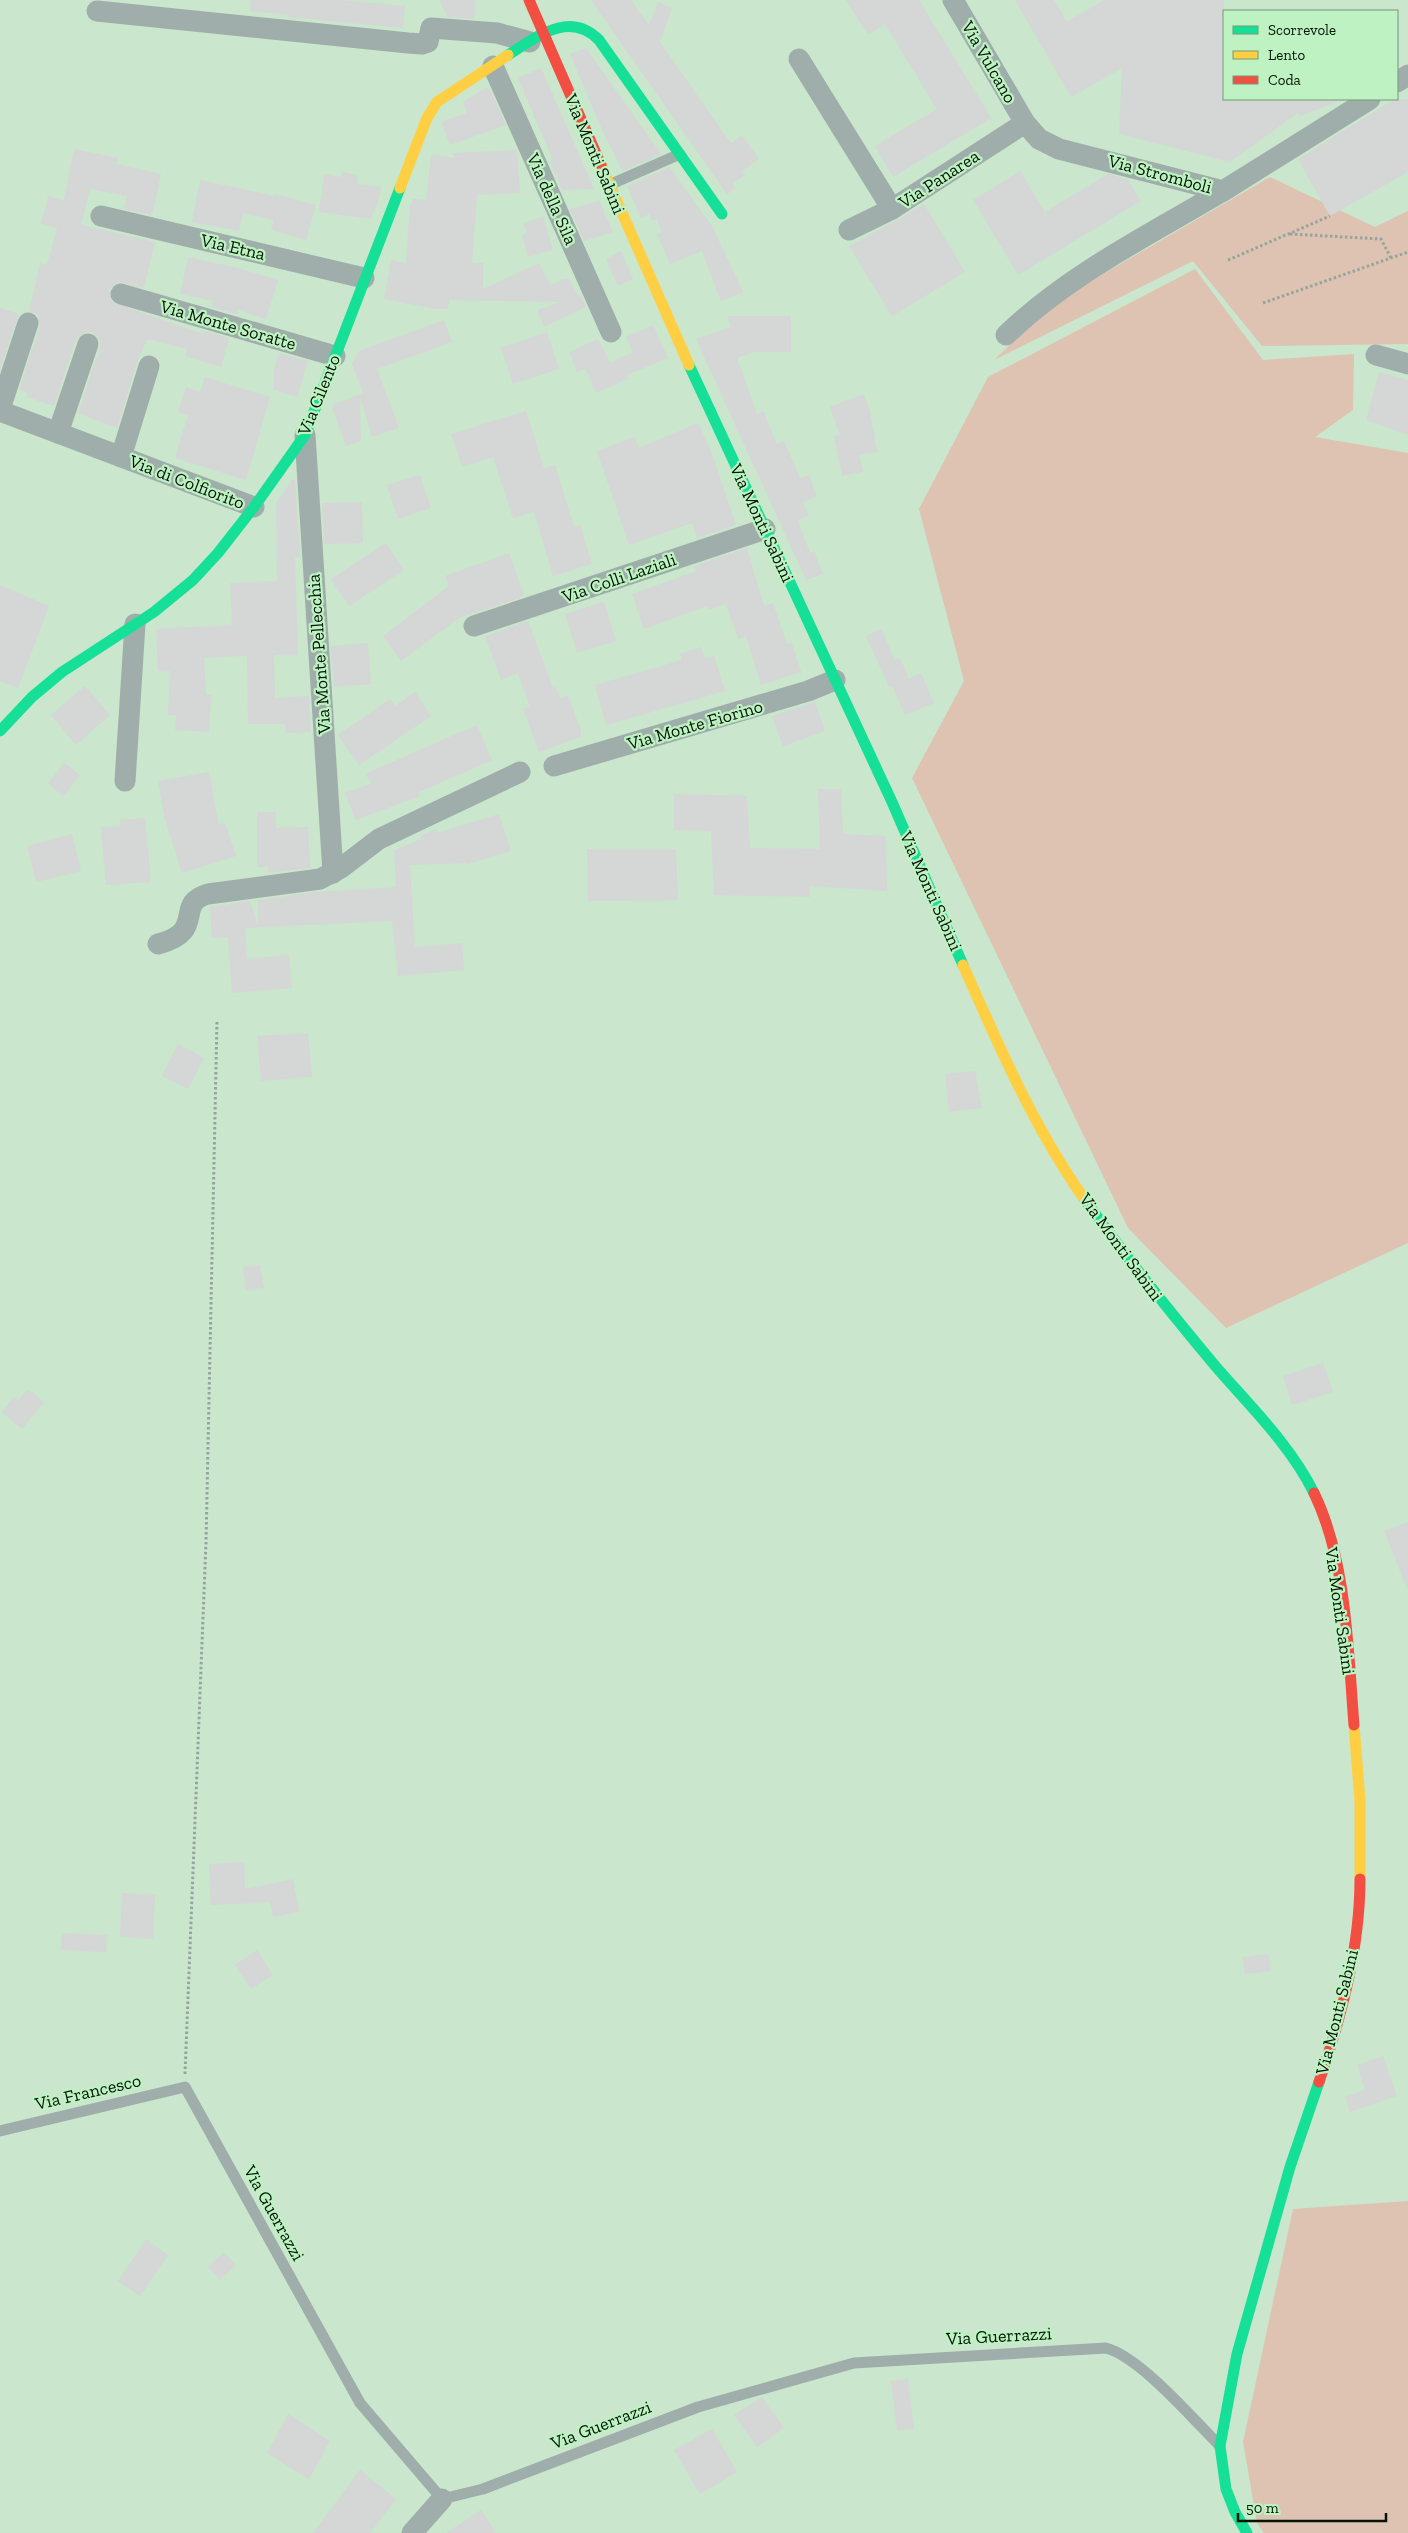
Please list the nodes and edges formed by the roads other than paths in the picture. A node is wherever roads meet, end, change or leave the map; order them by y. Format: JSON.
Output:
{"nodes":[{"id":1,"x":529,"y":0,"type":"edge"},
{"id":2,"x":953,"y":0,"type":"edge"},
{"id":3,"x":96,"y":12,"type":"dead end"},
{"id":4,"x":536,"y":37,"type":"junction"},
{"id":5,"x":799,"y":59,"type":"dead end"},
{"id":6,"x":492,"y":66,"type":"junction"},
{"id":7,"x":1368,"y":100,"type":"edge"},
{"id":8,"x":1025,"y":123,"type":"junction"},
{"id":9,"x":680,"y":154,"type":"junction"},
{"id":10,"x":609,"y":185,"type":"junction"},
{"id":11,"x":1223,"y":191,"type":"junction"},
{"id":12,"x":892,"y":209,"type":"junction"},
{"id":13,"x":722,"y":214,"type":"dead end"},
{"id":14,"x":101,"y":216,"type":"dead end"},
{"id":15,"x":849,"y":230,"type":"dead end"},
{"id":16,"x":364,"y":278,"type":"junction"},
{"id":17,"x":121,"y":294,"type":"dead end"},
{"id":18,"x":28,"y":323,"type":"dead end"},
{"id":19,"x":611,"y":332,"type":"dead end"},
{"id":20,"x":1006,"y":336,"type":"dead end"},
{"id":21,"x":88,"y":344,"type":"dead end"},
{"id":22,"x":1376,"y":355,"type":"dead end"},
{"id":23,"x":335,"y":356,"type":"junction"},
{"id":24,"x":1408,"y":364,"type":"edge"},
{"id":25,"x":149,"y":366,"type":"dead end"},
{"id":26,"x":0,"y":410,"type":"edge"},
{"id":27,"x":58,"y":433,"type":"junction"},
{"id":28,"x":305,"y":434,"type":"junction"},
{"id":29,"x":121,"y":457,"type":"junction"},
{"id":30,"x":254,"y":507,"type":"junction"},
{"id":31,"x":765,"y":529,"type":"junction"},
{"id":32,"x":134,"y":624,"type":"junction"},
{"id":33,"x":474,"y":626,"type":"dead end"},
{"id":34,"x":835,"y":680,"type":"junction"},
{"id":35,"x":0,"y":731,"type":"edge"},
{"id":36,"x":554,"y":766,"type":"dead end"},
{"id":37,"x":520,"y":772,"type":"dead end"},
{"id":38,"x":125,"y":781,"type":"dead end"},
{"id":39,"x":333,"y":873,"type":"junction"},
{"id":40,"x":158,"y":944,"type":"dead end"},
{"id":41,"x":184,"y":2087,"type":"joint"},
{"id":42,"x":0,"y":2132,"type":"edge"},
{"id":43,"x":1220,"y":2446,"type":"junction"},
{"id":44,"x":442,"y":2499,"type":"junction"},
{"id":45,"x":412,"y":2533,"type":"edge"},
{"id":46,"x":1247,"y":2533,"type":"edge"}],
"edges":[{"from":1,"to":4,"type":"street","name":"Via Monti Sabini"},
{"from":2,"to":8,"type":"street","name":"Via Vulcano"},
{"from":3,"to":4,"type":"street"},
{"from":4,"to":6,"type":"street","name":"Via Cilento"},
{"from":4,"to":9,"type":"street","name":"Via Cilento"},
{"from":4,"to":10,"type":"street","name":"Via Monti Sabini"},
{"from":5,"to":12,"type":"street"},
{"from":6,"to":16,"type":"street","name":"Via Cilento"},
{"from":6,"to":19,"type":"street","name":"Via della Sila"},
{"from":7,"to":11,"type":"street","name":"Via Stromboli"},
{"from":8,"to":11,"type":"street","name":"Via Stromboli"},
{"from":8,"to":12,"type":"street","name":"Via Panarea"},
{"from":9,"to":10,"type":"lane"},
{"from":9,"to":13,"type":"street","name":"Via Cilento"},
{"from":10,"to":31,"type":"street","name":"Via Monti Sabini"},
{"from":11,"to":20,"type":"street"},
{"from":12,"to":15,"type":"street","name":"Via Panarea"},
{"from":14,"to":16,"type":"street","name":"Via Etna"},
{"from":16,"to":23,"type":"street","name":"Via Cilento"},
{"from":17,"to":23,"type":"street","name":"Via Monte Soratte"},
{"from":18,"to":26,"type":"street","name":"Via di Colfiorito"},
{"from":21,"to":27,"type":"street"},
{"from":22,"to":24,"type":"street"},
{"from":23,"to":28,"type":"street","name":"Via Cilento"},
{"from":25,"to":29,"type":"street","name":"Via di Colfiorito"},
{"from":26,"to":27,"type":"street","name":"Via di Colfiorito"},
{"from":27,"to":29,"type":"street","name":"Via di Colfiorito"},
{"from":28,"to":30,"type":"street","name":"Via Cilento"},
{"from":28,"to":39,"type":"street","name":"Via Monte Pellecchia"},
{"from":29,"to":30,"type":"street","name":"Via di Colfiorito"},
{"from":30,"to":32,"type":"street","name":"Via Cilento"},
{"from":31,"to":33,"type":"street","name":"Via Colli Laziali"},
{"from":31,"to":34,"type":"street","name":"Via Monti Sabini"},
{"from":32,"to":35,"type":"street","name":"Via Cilento"},
{"from":32,"to":38,"type":"street"},
{"from":34,"to":36,"type":"street","name":"Via Monte Fiorino"},
{"from":34,"to":43,"type":"street","name":"Via Monti Sabini"},
{"from":37,"to":39,"type":"street"},
{"from":39,"to":40,"type":"street"},
{"from":41,"to":42,"type":"lane","name":"Via Francesco"},
{"from":41,"to":44,"type":"lane","name":"Via Guerrazzi"},
{"from":43,"to":44,"type":"lane","name":"Via Guerrazzi"},
{"from":43,"to":46,"type":"street","name":"Via Monti Sabini"},
{"from":44,"to":45,"type":"street"}]}
